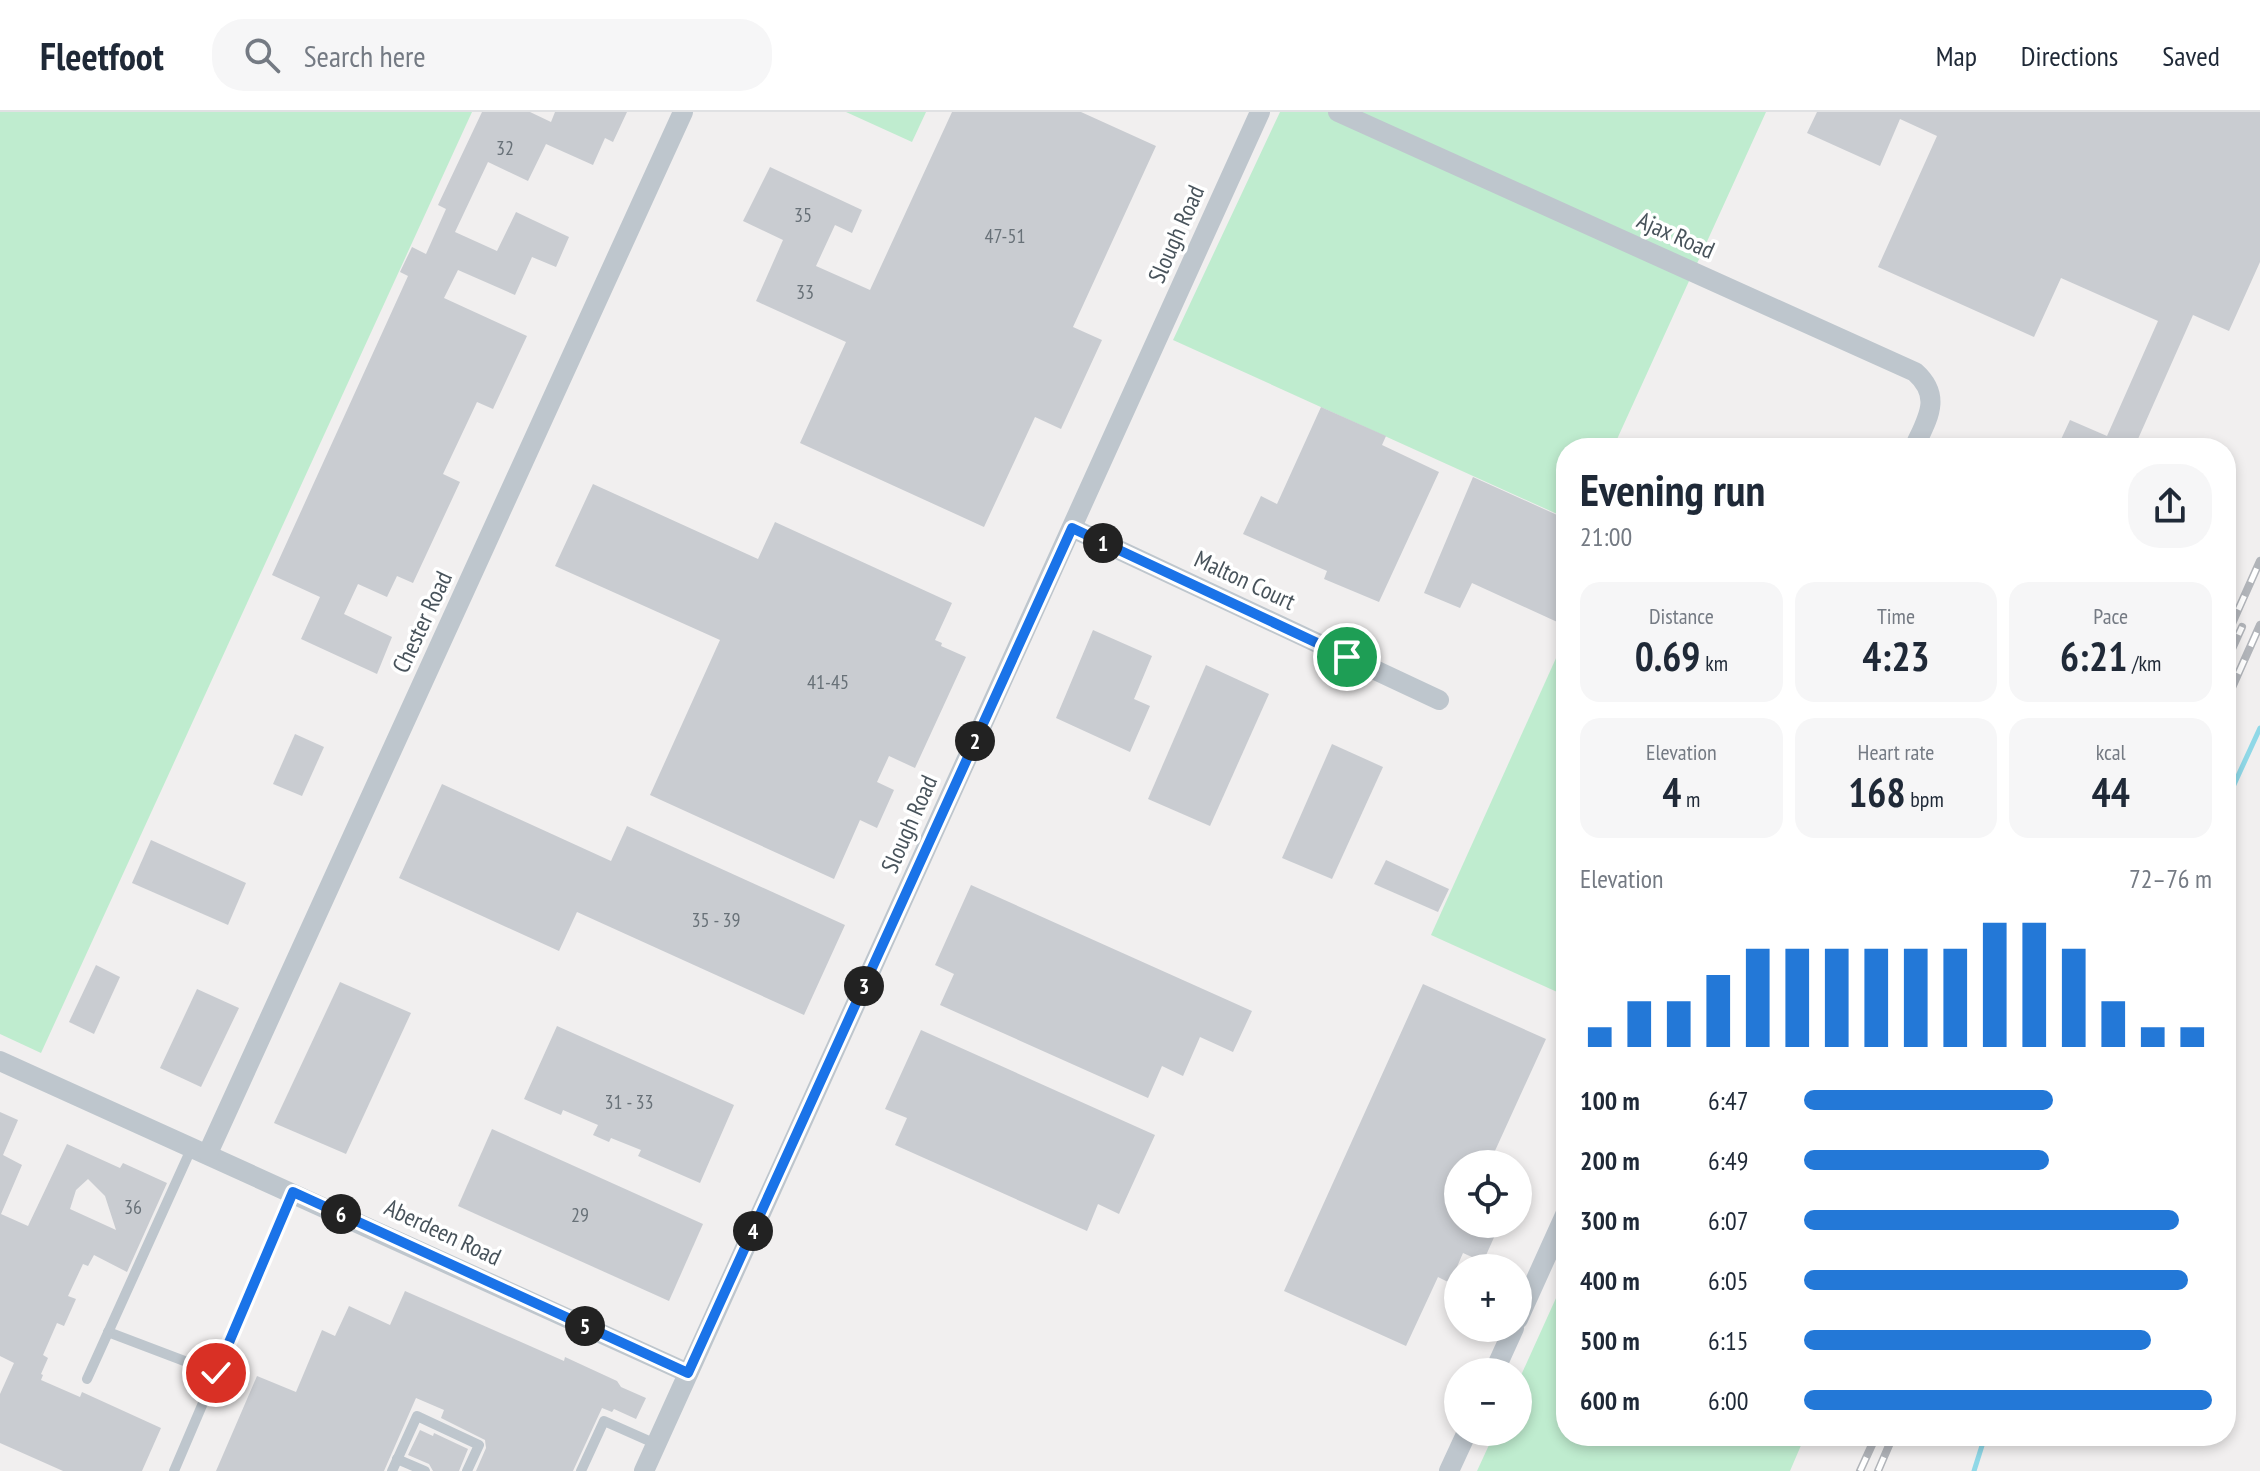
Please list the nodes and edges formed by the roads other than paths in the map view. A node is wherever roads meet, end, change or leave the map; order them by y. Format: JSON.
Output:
{"nodes":[{"id":1,"x":683,"y":112,"type":"edge"},
{"id":2,"x":1260,"y":112,"type":"edge"},
{"id":3,"x":1338,"y":112,"type":"edge"},
{"id":4,"x":1919,"y":438,"type":"edge"},
{"id":5,"x":1072,"y":528,"type":"junction"},
{"id":6,"x":1439,"y":700,"type":"dead end"},
{"id":7,"x":0,"y":1061,"type":"edge"},
{"id":8,"x":200,"y":1150,"type":"junction"},
{"id":9,"x":293,"y":1192,"type":"junction"},
{"id":10,"x":1556,"y":1235,"type":"edge"},
{"id":11,"x":1532,"y":1288,"type":"edge"},
{"id":12,"x":108,"y":1332,"type":"junction"},
{"id":13,"x":216,"y":1373,"type":"junction"},
{"id":14,"x":688,"y":1373,"type":"junction"},
{"id":15,"x":87,"y":1379,"type":"dead end"},
{"id":16,"x":656,"y":1444,"type":"junction"},
{"id":17,"x":1461,"y":1446,"type":"edge"},
{"id":18,"x":397,"y":1459,"type":"junction"},
{"id":19,"x":174,"y":1471,"type":"edge"},
{"id":20,"x":392,"y":1471,"type":"edge"},
{"id":21,"x":425,"y":1471,"type":"edge"},
{"id":22,"x":467,"y":1471,"type":"edge"},
{"id":23,"x":581,"y":1471,"type":"edge"},
{"id":24,"x":644,"y":1471,"type":"edge"},
{"id":25,"x":1449,"y":1471,"type":"edge"}],
"edges":[{"from":1,"to":8,"type":"street","name":"Chester Road"},
{"from":2,"to":5,"type":"street","name":"Slough Road"},
{"from":3,"to":4,"type":"street","name":"Ajax Road"},
{"from":5,"to":6,"type":"street","name":"Malton Court"},
{"from":5,"to":14,"type":"street","name":"Slough Road"},
{"from":7,"to":8,"type":"street","name":"Aberdeen Road"},
{"from":8,"to":9,"type":"street","name":"Aberdeen Road"},
{"from":8,"to":12,"type":"lane"},
{"from":9,"to":13,"type":"lane"},
{"from":9,"to":14,"type":"street","name":"Aberdeen Road"},
{"from":10,"to":11,"type":"street"},
{"from":12,"to":13,"type":"lane"},
{"from":12,"to":15,"type":"lane"},
{"from":13,"to":19,"type":"lane"},
{"from":14,"to":16,"type":"street","name":"Slough Road"},
{"from":16,"to":23,"type":"lane"},
{"from":16,"to":24,"type":"street","name":"Slough Road"},
{"from":17,"to":25,"type":"street"},
{"from":18,"to":20,"type":"lane"},
{"from":18,"to":21,"type":"lane"},
{"from":18,"to":22,"type":"lane"}]}
